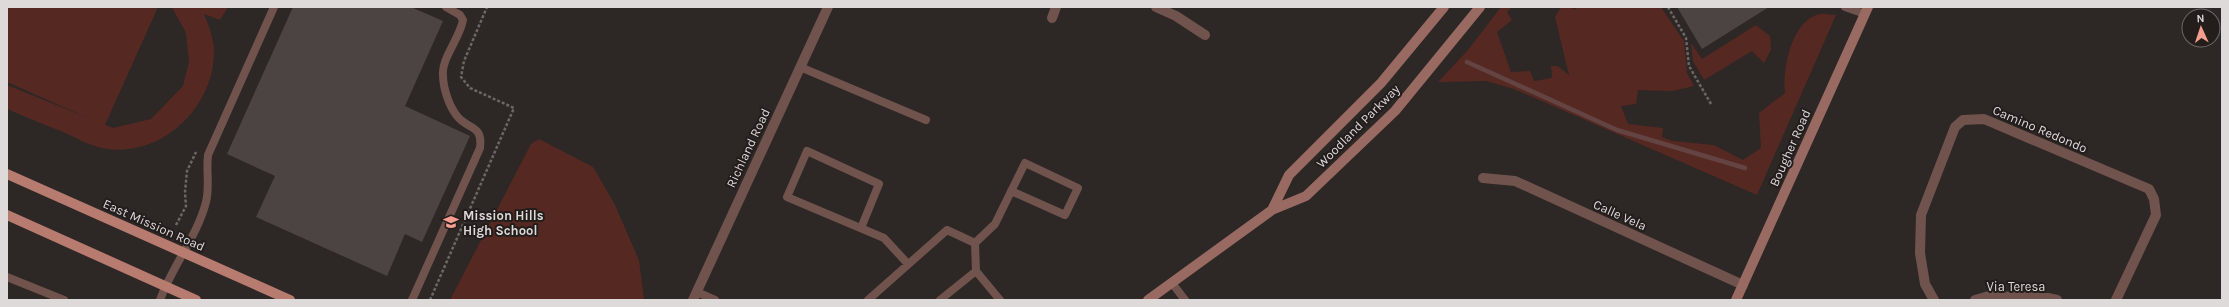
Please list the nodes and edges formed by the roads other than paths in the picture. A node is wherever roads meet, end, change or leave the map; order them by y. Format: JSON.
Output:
{"nodes":[{"id":1,"x":274,"y":7,"type":"edge"},
{"id":2,"x":446,"y":7,"type":"edge"},
{"id":3,"x":828,"y":7,"type":"edge"},
{"id":4,"x":1056,"y":7,"type":"edge"},
{"id":5,"x":1156,"y":7,"type":"edge"},
{"id":6,"x":1444,"y":7,"type":"edge"},
{"id":7,"x":1480,"y":7,"type":"edge"},
{"id":8,"x":1845,"y":7,"type":"edge"},
{"id":9,"x":1867,"y":10,"type":"edge"},
{"id":10,"x":1052,"y":18,"type":"dead end"},
{"id":11,"x":1206,"y":35,"type":"dead end"},
{"id":12,"x":800,"y":67,"type":"junction"},
{"id":13,"x":926,"y":120,"type":"dead end"},
{"id":14,"x":7,"y":174,"type":"edge"},
{"id":15,"x":1483,"y":178,"type":"dead end"},
{"id":16,"x":1011,"y":192,"type":"junction"},
{"id":17,"x":1272,"y":210,"type":"junction"},
{"id":18,"x":7,"y":215,"type":"edge"},
{"id":19,"x":861,"y":228,"type":"junction"},
{"id":20,"x":975,"y":242,"type":"junction"},
{"id":21,"x":185,"y":253,"type":"junction"},
{"id":22,"x":908,"y":264,"type":"junction"},
{"id":23,"x":976,"y":271,"type":"junction"},
{"id":24,"x":7,"y":277,"type":"edge"},
{"id":25,"x":1172,"y":283,"type":"junction"},
{"id":26,"x":1743,"y":285,"type":"junction"},
{"id":27,"x":165,"y":286,"type":"junction"},
{"id":28,"x":695,"y":296,"type":"edge"},
{"id":29,"x":413,"y":297,"type":"edge"},
{"id":30,"x":64,"y":300,"type":"edge"},
{"id":31,"x":160,"y":300,"type":"edge"},
{"id":32,"x":196,"y":300,"type":"edge"},
{"id":33,"x":290,"y":300,"type":"edge"},
{"id":34,"x":715,"y":300,"type":"edge"},
{"id":35,"x":868,"y":300,"type":"edge"},
{"id":36,"x":940,"y":300,"type":"edge"},
{"id":37,"x":1000,"y":300,"type":"edge"},
{"id":38,"x":1148,"y":300,"type":"edge"},
{"id":39,"x":1185,"y":300,"type":"edge"},
{"id":40,"x":1736,"y":300,"type":"edge"},
{"id":41,"x":1934,"y":300,"type":"edge"},
{"id":42,"x":1975,"y":300,"type":"edge"},
{"id":43,"x":2057,"y":300,"type":"edge"},
{"id":44,"x":2116,"y":300,"type":"edge"}],
"edges":[{"from":1,"to":21,"type":"lane"},
{"from":2,"to":29,"type":"lane"},
{"from":3,"to":12,"type":"street","name":"Richland Road"},
{"from":4,"to":10,"type":"street"},
{"from":5,"to":11,"type":"street"},
{"from":6,"to":17,"type":"main road","name":"Woodland Parkway"},
{"from":7,"to":17,"type":"main road","name":"Woodland Parkway"},
{"from":8,"to":9,"type":"lane"},
{"from":9,"to":26,"type":"main road","name":"Bougher Road"},
{"from":12,"to":13,"type":"lane"},
{"from":12,"to":28,"type":"street","name":"Richland Road"},
{"from":14,"to":21,"type":"main road","name":"East Mission Road"},
{"from":15,"to":26,"type":"street","name":"Calle Vela"},
{"from":16,"to":16,"type":"lane"},
{"from":16,"to":20,"type":"lane"},
{"from":17,"to":25,"type":"main road","name":"Woodland Parkway"},
{"from":18,"to":27,"type":"main road"},
{"from":19,"to":19,"type":"lane"},
{"from":19,"to":22,"type":"lane"},
{"from":20,"to":22,"type":"lane"},
{"from":20,"to":23,"type":"lane"},
{"from":21,"to":27,"type":"lane"},
{"from":21,"to":33,"type":"main road","name":"East Mission Road"},
{"from":22,"to":35,"type":"lane"},
{"from":23,"to":36,"type":"lane"},
{"from":23,"to":37,"type":"lane"},
{"from":24,"to":30,"type":"lane"},
{"from":25,"to":38,"type":"main road","name":"Woodland Parkway"},
{"from":25,"to":39,"type":"lane"},
{"from":26,"to":40,"type":"main road","name":"Bougher Road"},
{"from":27,"to":31,"type":"lane"},
{"from":27,"to":32,"type":"main road"},
{"from":28,"to":34,"type":"lane"},
{"from":41,"to":44,"type":"street","name":"Camino Redondo"},
{"from":42,"to":43,"type":"street","name":"Via Teresa"}]}
